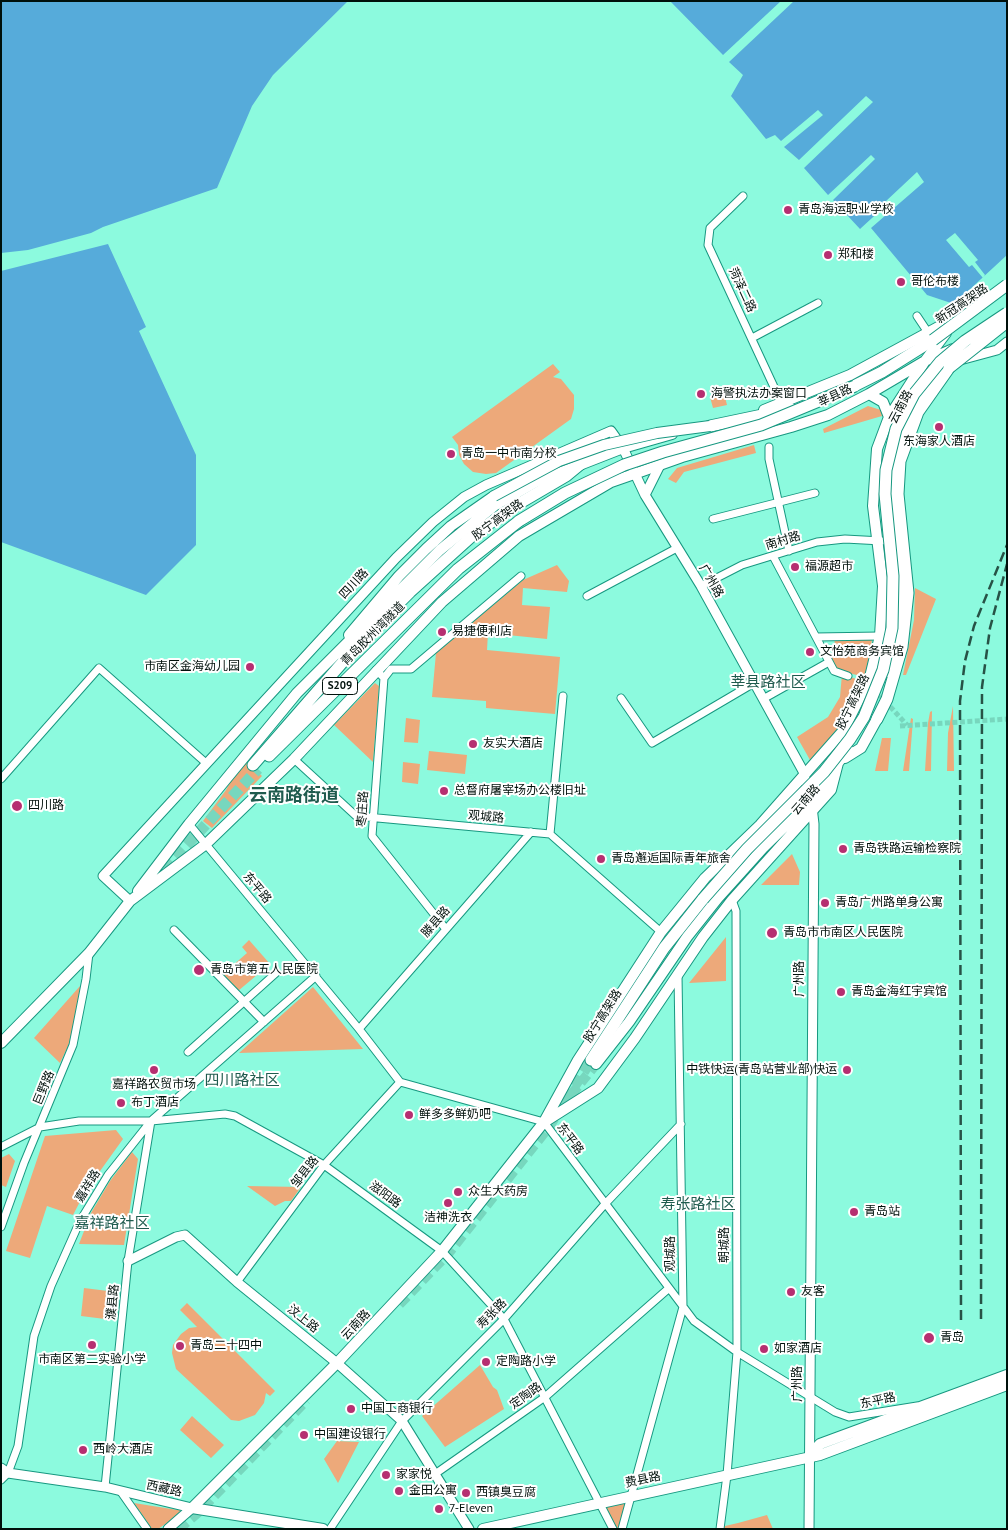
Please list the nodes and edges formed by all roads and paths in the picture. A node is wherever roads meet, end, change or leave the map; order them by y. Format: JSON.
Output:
{"nodes":[{"id":1,"x":743,"y":196,"type":"dead end"},
{"id":2,"x":1007,"y":278,"type":"edge"},
{"id":3,"x":1007,"y":285,"type":"edge"},
{"id":4,"x":1007,"y":290,"type":"edge"},
{"id":5,"x":818,"y":303,"type":"dead end"},
{"id":6,"x":1007,"y":313,"type":"edge"},
{"id":7,"x":960,"y":315,"type":"junction"},
{"id":8,"x":917,"y":316,"type":"dead end"},
{"id":9,"x":1007,"y":322,"type":"edge"},
{"id":10,"x":931,"y":337,"type":"junction"},
{"id":11,"x":752,"y":338,"type":"junction"},
{"id":12,"x":968,"y":343,"type":"junction"},
{"id":13,"x":1004,"y":348,"type":"edge"},
{"id":14,"x":925,"y":361,"type":"junction"},
{"id":15,"x":944,"y":367,"type":"junction"},
{"id":16,"x":855,"y":386,"type":"junction"},
{"id":17,"x":869,"y":394,"type":"junction"},
{"id":18,"x":781,"y":402,"type":"junction"},
{"id":19,"x":889,"y":417,"type":"junction"},
{"id":20,"x":710,"y":426,"type":"joint"},
{"id":21,"x":611,"y":431,"type":"joint"},
{"id":22,"x":769,"y":446,"type":"dead end"},
{"id":23,"x":623,"y":448,"type":"junction"},
{"id":24,"x":583,"y":462,"type":"junction"},
{"id":25,"x":660,"y":465,"type":"junction"},
{"id":26,"x":634,"y":474,"type":"junction"},
{"id":27,"x":815,"y":493,"type":"dead end"},
{"id":28,"x":645,"y":495,"type":"junction"},
{"id":29,"x":778,"y":502,"type":"junction"},
{"id":30,"x":713,"y":520,"type":"dead end"},
{"id":31,"x":878,"y":541,"type":"junction"},
{"id":32,"x":896,"y":542,"type":"junction"},
{"id":33,"x":677,"y":548,"type":"junction"},
{"id":34,"x":789,"y":551,"type":"junction"},
{"id":35,"x":773,"y":556,"type":"junction"},
{"id":36,"x":521,"y":576,"type":"dead end"},
{"id":37,"x":701,"y":586,"type":"junction"},
{"id":38,"x":587,"y":596,"type":"dead end"},
{"id":39,"x":422,"y":604,"type":"joint"},
{"id":40,"x":880,"y":636,"type":"junction"},
{"id":41,"x":816,"y":637,"type":"junction"},
{"id":42,"x":331,"y":660,"type":"junction"},
{"id":43,"x":829,"y":662,"type":"junction"},
{"id":44,"x":376,"y":670,"type":"junction"},
{"id":45,"x":848,"y":676,"type":"dead end"},
{"id":46,"x":384,"y":678,"type":"junction"},
{"id":47,"x":754,"y":684,"type":"junction"},
{"id":48,"x":563,"y":696,"type":"dead end"},
{"id":49,"x":622,"y":698,"type":"dead end"},
{"id":50,"x":763,"y":699,"type":"junction"},
{"id":51,"x":877,"y":719,"type":"joint"},
{"id":52,"x":294,"y":759,"type":"junction"},
{"id":53,"x":206,"y":763,"type":"junction"},
{"id":54,"x":838,"y":763,"type":"junction"},
{"id":55,"x":803,"y":776,"type":"junction"},
{"id":56,"x":1,"y":779,"type":"edge"},
{"id":57,"x":812,"y":806,"type":"junction"},
{"id":58,"x":373,"y":818,"type":"junction"},
{"id":59,"x":189,"y":824,"type":"junction"},
{"id":60,"x":531,"y":832,"type":"junction"},
{"id":61,"x":550,"y":834,"type":"junction"},
{"id":62,"x":206,"y":844,"type":"junction"},
{"id":63,"x":732,"y":900,"type":"junction"},
{"id":64,"x":130,"y":901,"type":"junction"},
{"id":65,"x":445,"y":928,"type":"junction"},
{"id":66,"x":174,"y":930,"type":"dead end"},
{"id":67,"x":661,"y":932,"type":"junction"},
{"id":68,"x":89,"y":953,"type":"junction"},
{"id":69,"x":678,"y":970,"type":"junction"},
{"id":70,"x":276,"y":973,"type":"dead end"},
{"id":71,"x":316,"y":976,"type":"junction"},
{"id":72,"x":244,"y":1001,"type":"junction"},
{"id":73,"x":264,"y":1022,"type":"junction"},
{"id":74,"x":359,"y":1029,"type":"junction"},
{"id":75,"x":1,"y":1043,"type":"edge"},
{"id":76,"x":188,"y":1052,"type":"dead end"},
{"id":77,"x":593,"y":1062,"type":"joint"},
{"id":78,"x":400,"y":1082,"type":"junction"},
{"id":79,"x":152,"y":1121,"type":"junction"},
{"id":80,"x":544,"y":1122,"type":"junction"},
{"id":81,"x":682,"y":1124,"type":"junction"},
{"id":82,"x":40,"y":1127,"type":"junction"},
{"id":83,"x":1,"y":1147,"type":"edge"},
{"id":84,"x":324,"y":1165,"type":"junction"},
{"id":85,"x":605,"y":1204,"type":"junction"},
{"id":86,"x":1,"y":1227,"type":"edge"},
{"id":87,"x":442,"y":1252,"type":"junction"},
{"id":88,"x":128,"y":1261,"type":"junction"},
{"id":89,"x":236,"y":1282,"type":"junction"},
{"id":90,"x":668,"y":1289,"type":"junction"},
{"id":91,"x":683,"y":1307,"type":"junction"},
{"id":92,"x":504,"y":1319,"type":"junction"},
{"id":93,"x":737,"y":1352,"type":"junction"},
{"id":94,"x":337,"y":1363,"type":"junction"},
{"id":95,"x":1007,"y":1375,"type":"edge"},
{"id":96,"x":1007,"y":1385,"type":"edge"},
{"id":97,"x":545,"y":1397,"type":"junction"},
{"id":98,"x":810,"y":1397,"type":"junction"},
{"id":99,"x":927,"y":1405,"type":"junction"},
{"id":100,"x":402,"y":1421,"type":"junction"},
{"id":101,"x":809,"y":1456,"type":"junction"},
{"id":102,"x":4,"y":1474,"type":"edge"},
{"id":103,"x":435,"y":1474,"type":"junction"},
{"id":104,"x":727,"y":1475,"type":"junction"},
{"id":105,"x":106,"y":1487,"type":"junction"},
{"id":106,"x":121,"y":1492,"type":"junction"},
{"id":107,"x":632,"y":1495,"type":"junction"},
{"id":108,"x":600,"y":1502,"type":"junction"},
{"id":109,"x":192,"y":1508,"type":"junction"},
{"id":110,"x":147,"y":1529,"type":"edge"},
{"id":111,"x":168,"y":1529,"type":"edge"},
{"id":112,"x":323,"y":1529,"type":"edge"},
{"id":113,"x":330,"y":1529,"type":"edge"},
{"id":114,"x":469,"y":1529,"type":"edge"},
{"id":115,"x":483,"y":1529,"type":"edge"},
{"id":116,"x":614,"y":1529,"type":"edge"},
{"id":117,"x":622,"y":1529,"type":"edge"},
{"id":118,"x":720,"y":1529,"type":"edge"},
{"id":119,"x":809,"y":1529,"type":"edge"}],
"edges":[{"from":1,"to":11,"type":"street","name":"菏泽二路"},
{"from":2,"to":7,"type":"main road","name":"莘县路"},
{"from":3,"to":10,"type":"highway","bridge":true},
{"from":4,"to":10,"type":"highway","name":"新冠高架路","bridge":true},
{"from":5,"to":11,"type":"street"},
{"from":6,"to":77,"type":"highway","name":"胶宁高架路","bridge":true},
{"from":7,"to":10,"type":"main road","name":"莘县路"},
{"from":7,"to":14,"type":"main road","name":"云南路"},
{"from":8,"to":10,"type":"street"},
{"from":9,"to":12,"type":"main road","name":"莘县路"},
{"from":9,"to":51,"type":"highway","bridge":true},
{"from":10,"to":16,"type":"highway","name":"胶宁高架路"},
{"from":10,"to":18,"type":"main road","name":"莘县路"},
{"from":11,"to":18,"type":"street","name":"菏泽二路"},
{"from":12,"to":14,"type":"main road","name":"莘县路"},
{"from":12,"to":15,"type":"main road","name":"云南路"},
{"from":13,"to":15,"type":"street"},
{"from":14,"to":17,"type":"main road","name":"莘县路"},
{"from":14,"to":19,"type":"main road","name":"云南路"},
{"from":15,"to":32,"type":"main road","name":"云南路"},
{"from":16,"to":20,"type":"highway","bridge":true},
{"from":16,"to":39,"type":"highway","name":"胶宁高架路","bridge":true},
{"from":17,"to":19,"type":"main road"},
{"from":17,"to":25,"type":"main road","name":"莘县路"},
{"from":18,"to":23,"type":"main road","name":"莘县路"},
{"from":19,"to":31,"type":"main road","name":"云南路"},
{"from":20,"to":42,"type":"main road","bridge":true},
{"from":21,"to":23,"type":"street","name":"广州路"},
{"from":21,"to":53,"type":"street","name":"四川路"},
{"from":22,"to":29,"type":"street"},
{"from":23,"to":24,"type":"main road"},
{"from":23,"to":26,"type":"street","name":"广州路"},
{"from":24,"to":39,"type":"highway","name":"青岛胶州湾隧道","number":"S209"},
{"from":24,"to":42,"type":"main road"},
{"from":25,"to":26,"type":"main road","name":"莘县路"},
{"from":25,"to":28,"type":"street"},
{"from":26,"to":28,"type":"street","name":"广州路"},
{"from":26,"to":44,"type":"main road"},
{"from":27,"to":29,"type":"street"},
{"from":28,"to":33,"type":"street","name":"广州路"},
{"from":29,"to":30,"type":"street"},
{"from":29,"to":34,"type":"street"},
{"from":31,"to":32,"type":"street","name":"南村路"},
{"from":31,"to":34,"type":"street","name":"南村路"},
{"from":31,"to":40,"type":"main road","name":"云南路"},
{"from":32,"to":54,"type":"main road","name":"云南路"},
{"from":33,"to":37,"type":"street","name":"广州路"},
{"from":33,"to":38,"type":"street"},
{"from":34,"to":35,"type":"street","name":"南村路"},
{"from":35,"to":37,"type":"street","name":"南村路"},
{"from":35,"to":41,"type":"street"},
{"from":36,"to":46,"type":"street"},
{"from":37,"to":47,"type":"street","name":"广州路"},
{"from":40,"to":41,"type":"street"},
{"from":40,"to":55,"type":"main road","name":"云南路"},
{"from":41,"to":43,"type":"street"},
{"from":42,"to":59,"type":"main road"},
{"from":43,"to":45,"type":"street"},
{"from":43,"to":50,"type":"street"},
{"from":44,"to":46,"type":"street"},
{"from":44,"to":52,"type":"main road"},
{"from":46,"to":58,"type":"street","name":"枣庄路"},
{"from":47,"to":49,"type":"street"},
{"from":47,"to":50,"type":"street","name":"广州路"},
{"from":48,"to":61,"type":"street"},
{"from":50,"to":55,"type":"street","name":"广州路"},
{"from":51,"to":54,"type":"main road"},
{"from":52,"to":58,"type":"street","name":"观城路"},
{"from":52,"to":62,"type":"main road"},
{"from":53,"to":56,"type":"street"},
{"from":53,"to":64,"type":"street","name":"四川路"},
{"from":54,"to":57,"type":"main road","name":"云南路"},
{"from":55,"to":57,"type":"street","name":"广州路"},
{"from":55,"to":67,"type":"main road","name":"云南路"},
{"from":57,"to":63,"type":"main road","name":"云南路"},
{"from":57,"to":77,"type":"main road"},
{"from":57,"to":98,"type":"street","name":"广州路"},
{"from":58,"to":60,"type":"street","name":"观城路"},
{"from":58,"to":65,"type":"street","name":"枣庄路"},
{"from":59,"to":62,"type":"street","name":"东平路"},
{"from":59,"to":64,"type":"main road"},
{"from":60,"to":61,"type":"street","name":"观城路"},
{"from":60,"to":65,"type":"street","name":"滕县路"},
{"from":61,"to":67,"type":"street"},
{"from":62,"to":64,"type":"main road"},
{"from":62,"to":71,"type":"street","name":"东平路"},
{"from":63,"to":69,"type":"main road","name":"云南路"},
{"from":63,"to":93,"type":"street","name":"朝城路"},
{"from":64,"to":68,"type":"main road"},
{"from":65,"to":74,"type":"street","name":"滕县路"},
{"from":66,"to":72,"type":"street"},
{"from":67,"to":80,"type":"main road","name":"云南路"},
{"from":68,"to":75,"type":"main road"},
{"from":68,"to":82,"type":"street","name":"巨野路"},
{"from":69,"to":80,"type":"main road","name":"云南路"},
{"from":69,"to":81,"type":"street","name":"观城路"},
{"from":70,"to":72,"type":"street"},
{"from":71,"to":73,"type":"street","name":"嘉祥路"},
{"from":71,"to":74,"type":"street","name":"东平路"},
{"from":72,"to":73,"type":"street"},
{"from":72,"to":76,"type":"street"},
{"from":73,"to":79,"type":"street","name":"嘉祥路"},
{"from":74,"to":78,"type":"street","name":"东平路"},
{"from":78,"to":80,"type":"street","name":"东平路"},
{"from":78,"to":84,"type":"street","name":"邹县路"},
{"from":79,"to":82,"type":"street","name":"滋阳路"},
{"from":79,"to":84,"type":"street","name":"滋阳路"},
{"from":79,"to":88,"type":"street","name":"濮县路"},
{"from":79,"to":102,"type":"street","name":"嘉祥路"},
{"from":80,"to":85,"type":"street","name":"东平路"},
{"from":80,"to":87,"type":"main road","name":"云南路"},
{"from":81,"to":85,"type":"street","name":"寿张路"},
{"from":81,"to":91,"type":"street","name":"观城路"},
{"from":82,"to":83,"type":"street","name":"滋阳路"},
{"from":82,"to":86,"type":"street","name":"巨野路"},
{"from":84,"to":87,"type":"street","name":"滋阳路"},
{"from":84,"to":89,"type":"street","name":"邹县路"},
{"from":85,"to":90,"type":"street","name":"东平路"},
{"from":85,"to":92,"type":"street","name":"寿张路"},
{"from":87,"to":92,"type":"street","name":"滋阳路"},
{"from":87,"to":94,"type":"main road","name":"云南路"},
{"from":88,"to":89,"type":"street","name":"汶上路"},
{"from":88,"to":105,"type":"street","name":"濮县路"},
{"from":89,"to":94,"type":"street","name":"汶上路"},
{"from":90,"to":91,"type":"street","name":"东平路"},
{"from":90,"to":97,"type":"street","name":"定陶路"},
{"from":91,"to":93,"type":"street","name":"东平路"},
{"from":91,"to":107,"type":"street","name":"观城路"},
{"from":92,"to":97,"type":"street","name":"滋阳路"},
{"from":92,"to":100,"type":"street","name":"寿张路"},
{"from":93,"to":98,"type":"street","name":"东平路"},
{"from":93,"to":104,"type":"street","name":"朝城路"},
{"from":94,"to":100,"type":"street","name":"汶上路"},
{"from":94,"to":109,"type":"main road","name":"云南路"},
{"from":95,"to":99,"type":"main road","name":"费县路"},
{"from":96,"to":101,"type":"main road","name":"费县路"},
{"from":97,"to":103,"type":"street","name":"定陶路"},
{"from":97,"to":108,"type":"street","name":"滋阳路"},
{"from":98,"to":99,"type":"street","name":"东平路"},
{"from":98,"to":101,"type":"street","name":"广州路"},
{"from":99,"to":101,"type":"main road","name":"费县路"},
{"from":100,"to":103,"type":"street","name":"汶上路"},
{"from":100,"to":113,"type":"street","name":"寿张路"},
{"from":101,"to":104,"type":"main road","name":"费县路"},
{"from":101,"to":119,"type":"street","name":"广州路"},
{"from":102,"to":105,"type":"street","name":"西藏路"},
{"from":103,"to":114,"type":"street","name":"汶上路"},
{"from":104,"to":107,"type":"main road","name":"费县路"},
{"from":104,"to":118,"type":"street","name":"朝城路"},
{"from":105,"to":106,"type":"street","name":"西藏路"},
{"from":106,"to":109,"type":"street","name":"西藏路"},
{"from":106,"to":110,"type":"street"},
{"from":107,"to":108,"type":"main road","name":"费县路"},
{"from":107,"to":117,"type":"street","name":"观城路"},
{"from":108,"to":115,"type":"main road","name":"费县路"},
{"from":108,"to":116,"type":"street","name":"滋阳路"},
{"from":109,"to":111,"type":"street","name":"云南路"},
{"from":109,"to":112,"type":"main road","name":"西藏路"}]}
